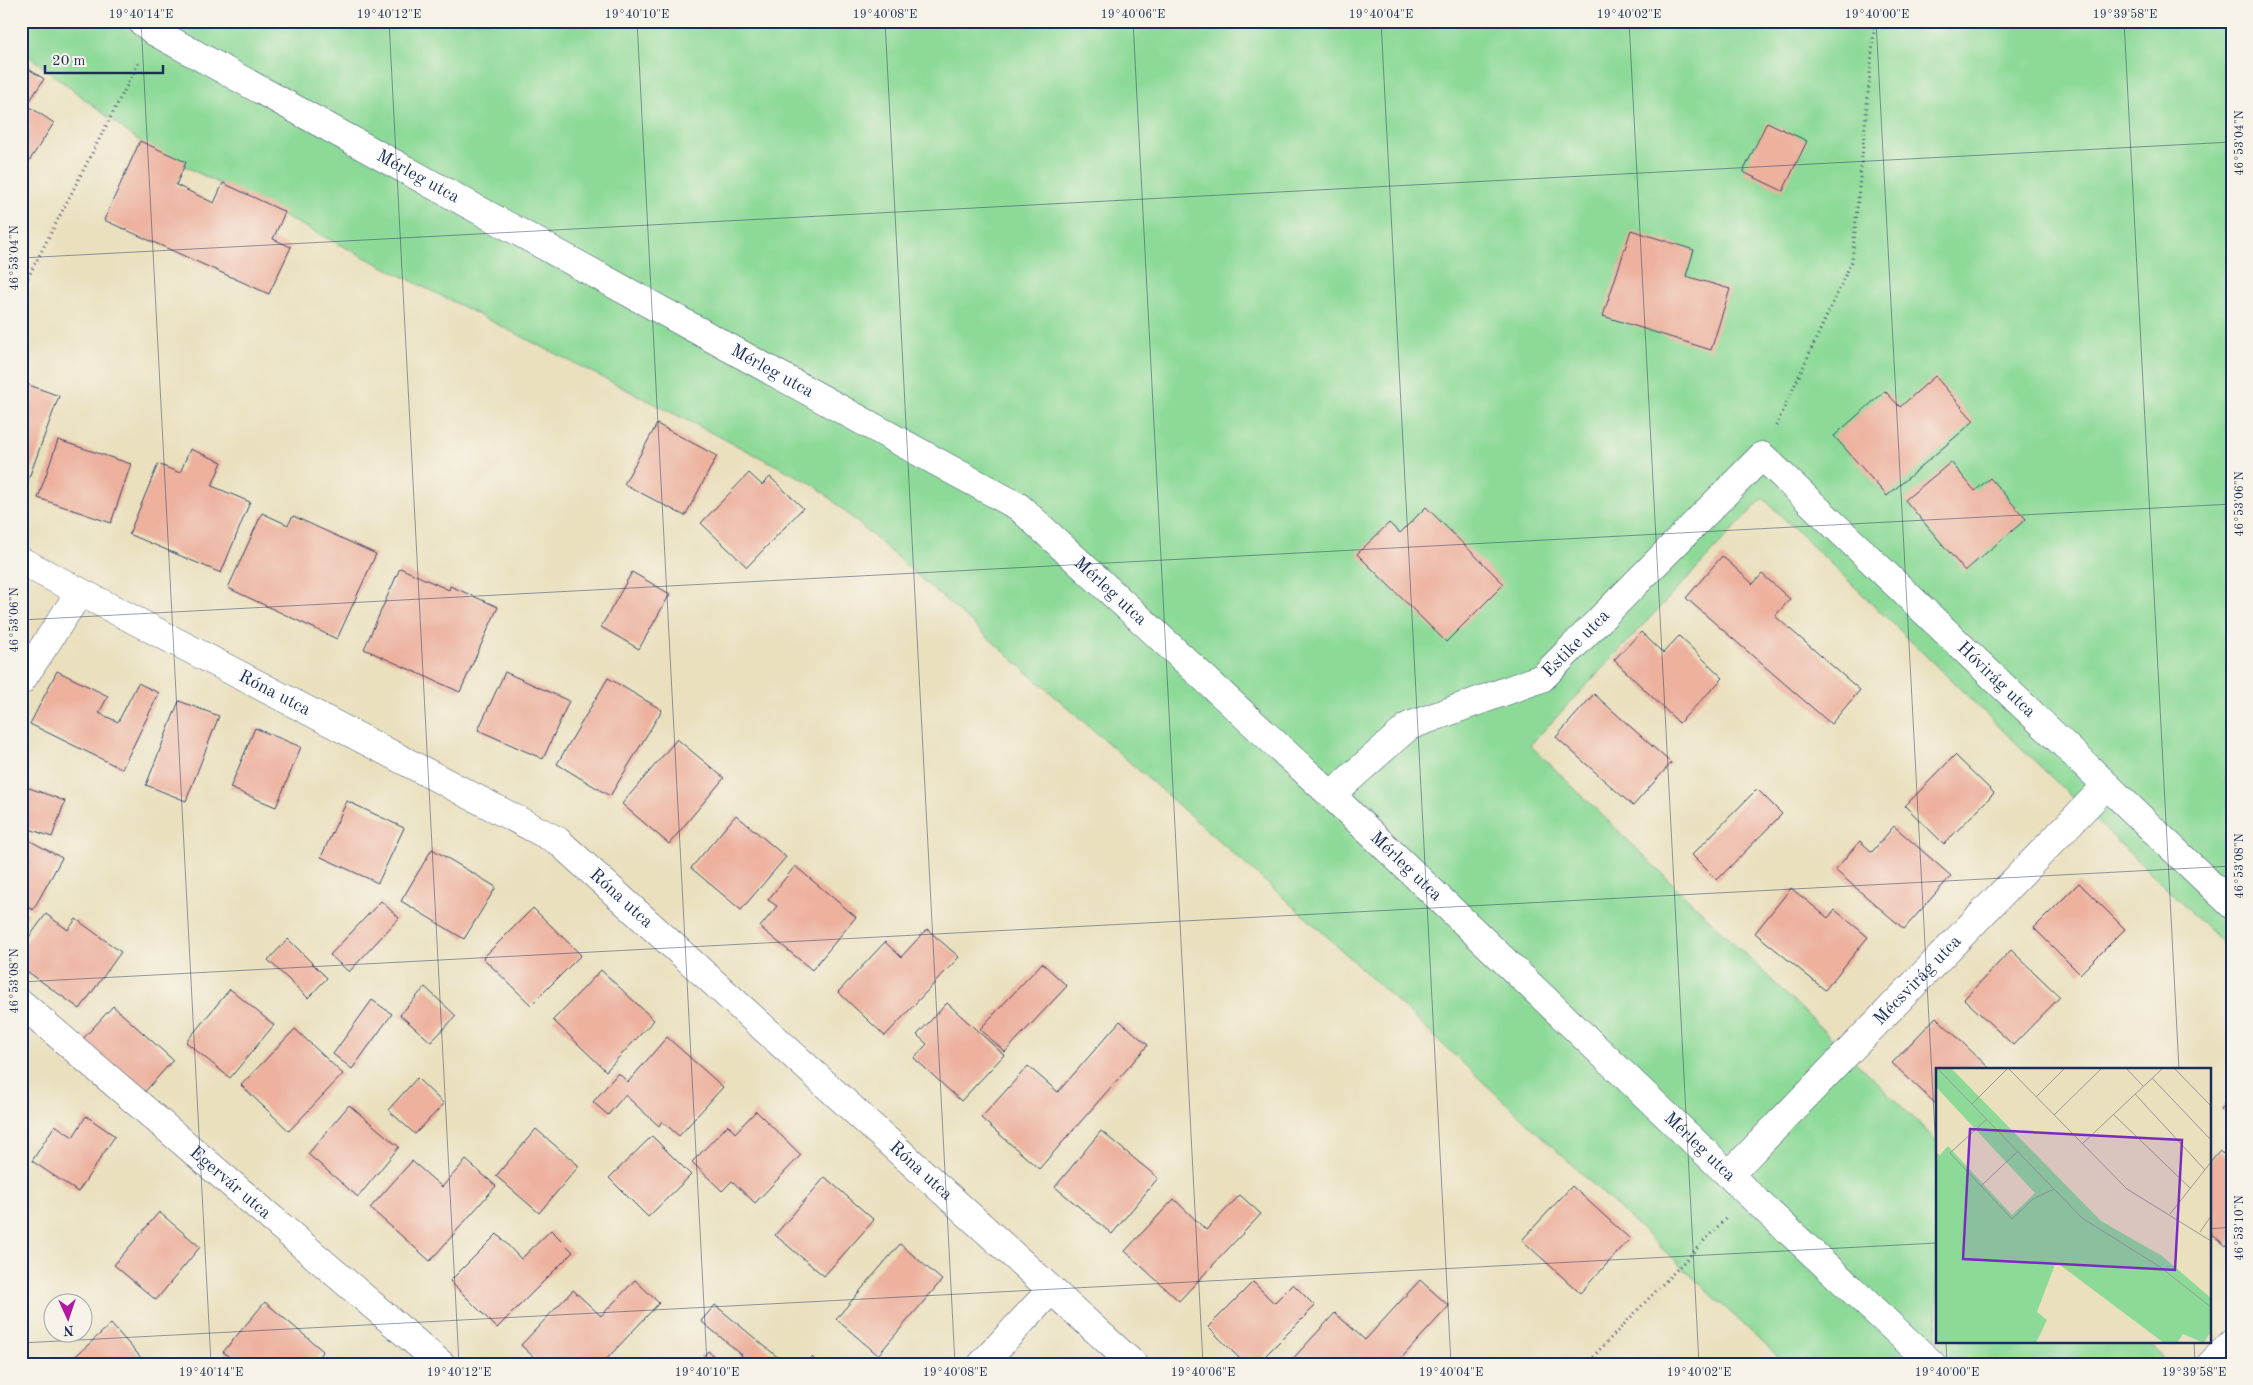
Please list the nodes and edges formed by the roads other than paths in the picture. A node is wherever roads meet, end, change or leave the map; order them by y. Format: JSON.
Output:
{"nodes":[{"id":1,"x":148,"y":26,"type":"edge"},
{"id":2,"x":1762,"y":456,"type":"joint"},
{"id":3,"x":21,"y":561,"type":"edge"},
{"id":4,"x":80,"y":592,"type":"junction"},
{"id":5,"x":21,"y":681,"type":"edge"},
{"id":6,"x":2106,"y":786,"type":"junction"},
{"id":7,"x":1331,"y":795,"type":"junction"},
{"id":8,"x":2232,"y":905,"type":"edge"},
{"id":9,"x":21,"y":1003,"type":"edge"},
{"id":10,"x":1729,"y":1175,"type":"junction"},
{"id":11,"x":1052,"y":1290,"type":"junction"},
{"id":12,"x":2232,"y":1344,"type":"edge"},
{"id":13,"x":441,"y":1364,"type":"edge"},
{"id":14,"x":982,"y":1364,"type":"edge"},
{"id":15,"x":1133,"y":1364,"type":"edge"},
{"id":16,"x":1932,"y":1364,"type":"edge"},
{"id":17,"x":2211,"y":1364,"type":"edge"}],
"edges":[{"from":1,"to":7,"type":"street","name":"Mérleg utca"},
{"from":2,"to":6,"type":"street","name":"Hóvirág utca"},
{"from":2,"to":7,"type":"street","name":"Estike utca"},
{"from":3,"to":4,"type":"street","name":"Róna utca"},
{"from":4,"to":5,"type":"street"},
{"from":4,"to":11,"type":"street","name":"Róna utca"},
{"from":6,"to":8,"type":"street","name":"Hóvirág utca"},
{"from":6,"to":10,"type":"street","name":"Mécsvirág utca"},
{"from":7,"to":10,"type":"street","name":"Mérleg utca"},
{"from":9,"to":13,"type":"street","name":"Egervár utca"},
{"from":10,"to":16,"type":"street","name":"Mérleg utca"},
{"from":11,"to":14,"type":"street"},
{"from":11,"to":15,"type":"street","name":"Róna utca"},
{"from":12,"to":17,"type":"street"}]}
